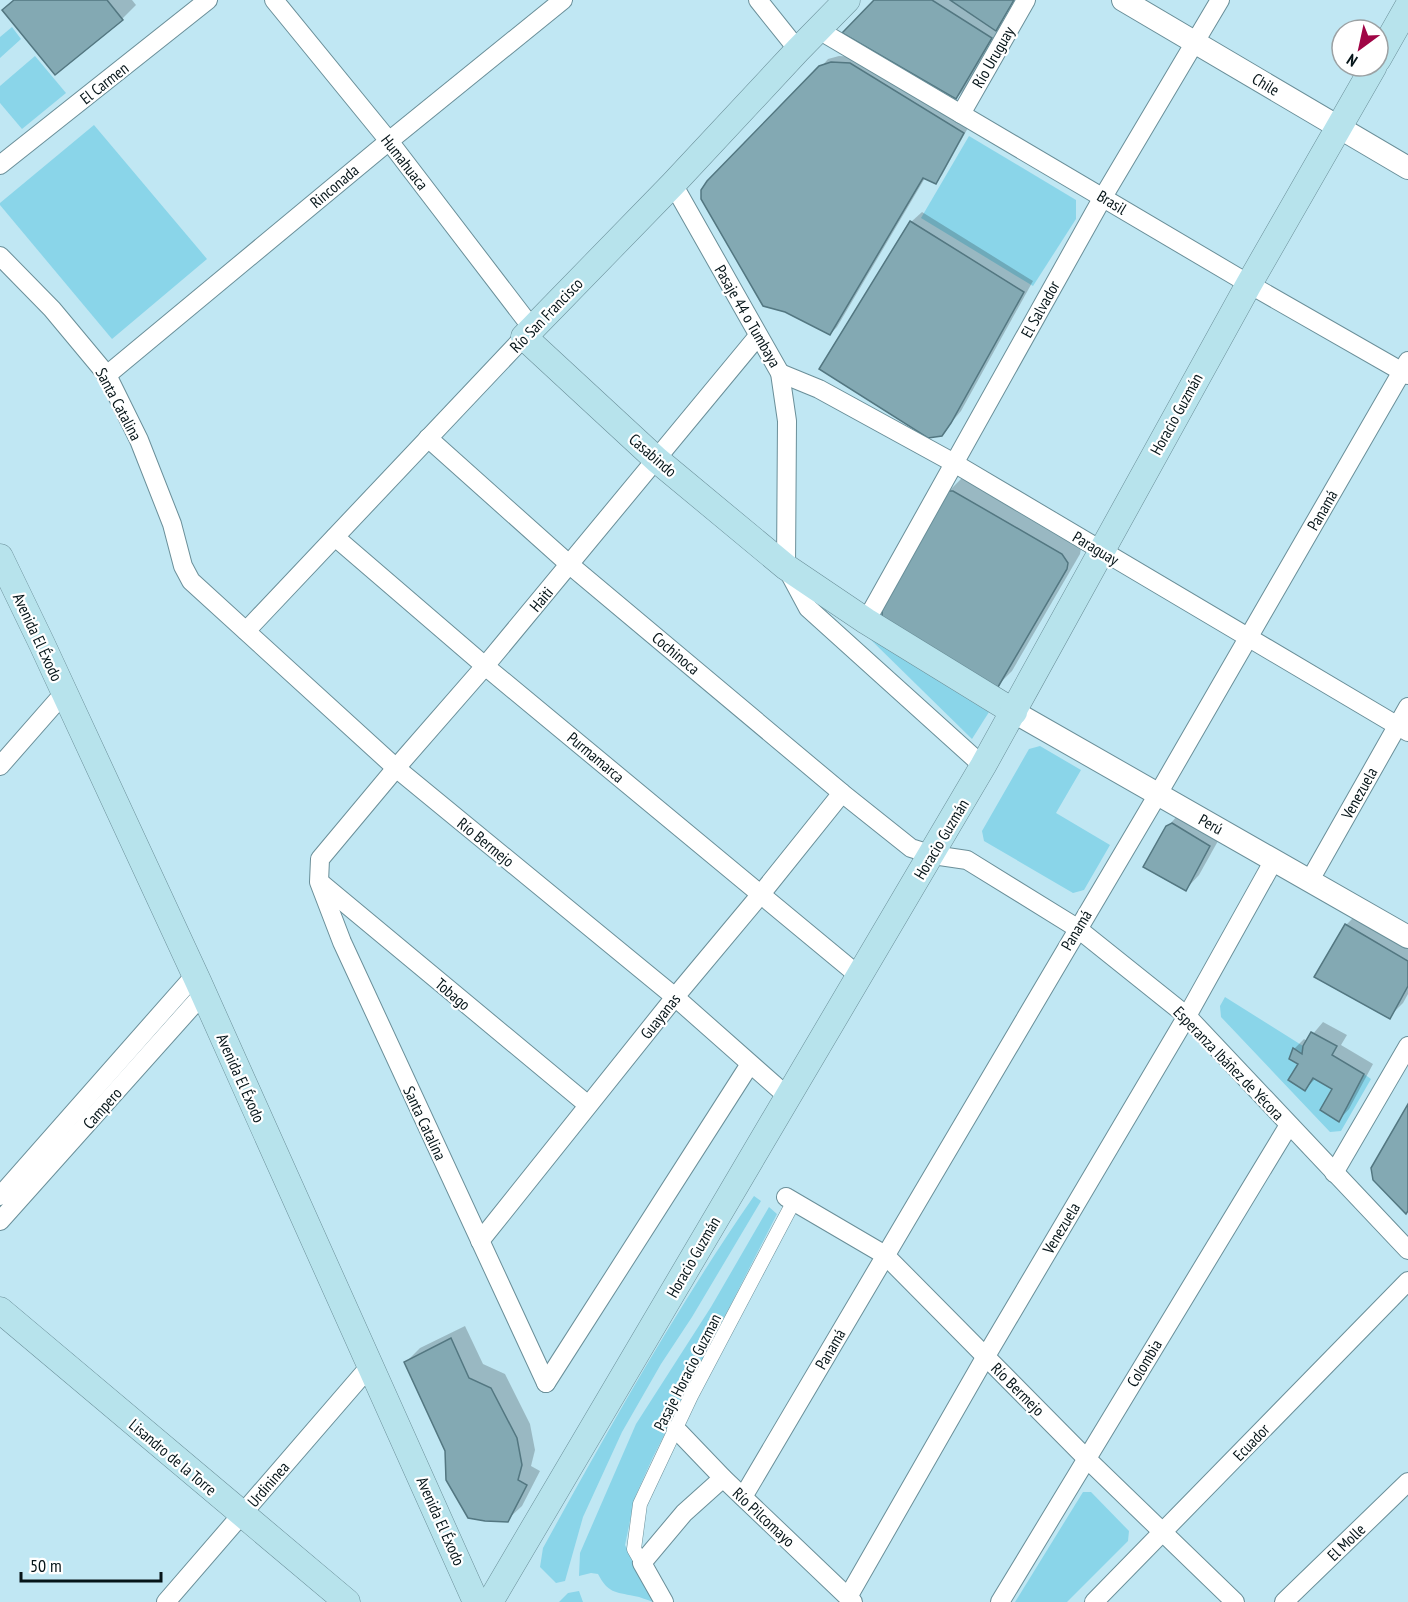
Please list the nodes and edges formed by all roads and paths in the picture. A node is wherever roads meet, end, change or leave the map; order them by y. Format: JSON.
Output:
{"nodes":[{"id":1,"x":208,"y":0,"type":"edge"},
{"id":2,"x":274,"y":0,"type":"edge"},
{"id":3,"x":563,"y":0,"type":"edge"},
{"id":4,"x":758,"y":0,"type":"edge"},
{"id":5,"x":847,"y":0,"type":"edge"},
{"id":6,"x":1026,"y":0,"type":"edge"},
{"id":7,"x":1123,"y":0,"type":"edge"},
{"id":8,"x":1220,"y":0,"type":"edge"},
{"id":9,"x":1408,"y":6,"type":"edge"},
{"id":10,"x":817,"y":29,"type":"junction"},
{"id":11,"x":1390,"y":38,"type":"edge"},
{"id":12,"x":1195,"y":42,"type":"junction"},
{"id":13,"x":798,"y":50,"type":"junction"},
{"id":14,"x":1367,"y":78,"type":"edge"},
{"id":15,"x":961,"y":114,"type":"junction"},
{"id":16,"x":1339,"y":127,"type":"junction"},
{"id":17,"x":389,"y":141,"type":"junction"},
{"id":18,"x":0,"y":165,"type":"edge"},
{"id":19,"x":1408,"y":168,"type":"edge"},
{"id":20,"x":673,"y":184,"type":"junction"},
{"id":21,"x":1103,"y":197,"type":"junction"},
{"id":22,"x":0,"y":256,"type":"edge"},
{"id":23,"x":1248,"y":284,"type":"junction"},
{"id":24,"x":528,"y":332,"type":"junction"},
{"id":25,"x":758,"y":336,"type":"junction"},
{"id":26,"x":1406,"y":369,"type":"edge"},
{"id":27,"x":780,"y":373,"type":"junction"},
{"id":28,"x":107,"y":375,"type":"junction"},
{"id":29,"x":428,"y":438,"type":"junction"},
{"id":30,"x":657,"y":459,"type":"junction"},
{"id":31,"x":954,"y":463,"type":"junction"},
{"id":32,"x":335,"y":537,"type":"junction"},
{"id":33,"x":1100,"y":550,"type":"junction"},
{"id":34,"x":0,"y":557,"type":"edge"},
{"id":35,"x":570,"y":565,"type":"junction"},
{"id":36,"x":786,"y":567,"type":"junction"},
{"id":37,"x":191,"y":581,"type":"joint"},
{"id":38,"x":866,"y":621,"type":"junction"},
{"id":39,"x":246,"y":631,"type":"junction"},
{"id":40,"x":1247,"y":639,"type":"junction"},
{"id":41,"x":485,"y":666,"type":"junction"},
{"id":42,"x":64,"y":693,"type":"junction"},
{"id":43,"x":1408,"y":707,"type":"edge"},
{"id":44,"x":1014,"y":712,"type":"junction"},
{"id":45,"x":1402,"y":729,"type":"edge"},
{"id":46,"x":0,"y":766,"type":"edge"},
{"id":47,"x":983,"y":766,"type":"junction"},
{"id":48,"x":396,"y":768,"type":"junction"},
{"id":49,"x":842,"y":793,"type":"junction"},
{"id":50,"x":1158,"y":794,"type":"junction"},
{"id":51,"x":933,"y":855,"type":"junction"},
{"id":52,"x":320,"y":859,"type":"joint"},
{"id":53,"x":1274,"y":860,"type":"junction"},
{"id":54,"x":1310,"y":880,"type":"junction"},
{"id":55,"x":319,"y":882,"type":"junction"},
{"id":56,"x":761,"y":894,"type":"junction"},
{"id":57,"x":1077,"y":928,"type":"junction"},
{"id":58,"x":1408,"y":937,"type":"edge"},
{"id":59,"x":858,"y":975,"type":"junction"},
{"id":60,"x":199,"y":985,"type":"junction"},
{"id":61,"x":675,"y":997,"type":"junction"},
{"id":62,"x":1187,"y":1016,"type":"junction"},
{"id":63,"x":1408,"y":1046,"type":"edge"},
{"id":64,"x":750,"y":1064,"type":"junction"},
{"id":65,"x":788,"y":1096,"type":"junction"},
{"id":66,"x":588,"y":1105,"type":"junction"},
{"id":67,"x":1289,"y":1125,"type":"junction"},
{"id":68,"x":1334,"y":1173,"type":"junction"},
{"id":69,"x":0,"y":1196,"type":"edge"},
{"id":70,"x":790,"y":1199,"type":"joint"},
{"id":71,"x":0,"y":1221,"type":"edge"},
{"id":72,"x":480,"y":1241,"type":"junction"},
{"id":73,"x":1408,"y":1250,"type":"edge"},
{"id":74,"x":885,"y":1255,"type":"junction"},
{"id":75,"x":1408,"y":1281,"type":"edge"},
{"id":76,"x":0,"y":1310,"type":"edge"},
{"id":77,"x":986,"y":1356,"type":"junction"},
{"id":78,"x":370,"y":1366,"type":"junction"},
{"id":79,"x":676,"y":1429,"type":"junction"},
{"id":80,"x":1086,"y":1458,"type":"junction"},
{"id":81,"x":723,"y":1478,"type":"junction"},
{"id":82,"x":1408,"y":1482,"type":"edge"},
{"id":83,"x":743,"y":1497,"type":"junction"},
{"id":84,"x":242,"y":1515,"type":"junction"},
{"id":85,"x":1162,"y":1533,"type":"junction"},
{"id":86,"x":454,"y":1549,"type":"junction"},
{"id":87,"x":642,"y":1563,"type":"junction"},
{"id":88,"x":509,"y":1572,"type":"junction"},
{"id":89,"x":851,"y":1599,"type":"edge"},
{"id":90,"x":166,"y":1602,"type":"edge"},
{"id":91,"x":347,"y":1602,"type":"edge"},
{"id":92,"x":476,"y":1602,"type":"edge"},
{"id":93,"x":490,"y":1602,"type":"edge"},
{"id":94,"x":664,"y":1602,"type":"edge"},
{"id":95,"x":1000,"y":1602,"type":"edge"},
{"id":96,"x":1094,"y":1602,"type":"edge"},
{"id":97,"x":1235,"y":1602,"type":"edge"},
{"id":98,"x":1284,"y":1602,"type":"edge"}],
"edges":[{"from":1,"to":18,"type":"street","name":"El Carmen"},
{"from":2,"to":17,"type":"street","name":"Humahuaca"},
{"from":3,"to":17,"type":"street","name":"Rinconada"},
{"from":4,"to":13,"type":"street"},
{"from":5,"to":10,"type":"main road","name":"Río San Francisco"},
{"from":6,"to":15,"type":"street","name":"Río Uruguay"},
{"from":7,"to":12,"type":"street","name":"Chile"},
{"from":8,"to":12,"type":"street","name":"El Salvador"},
{"from":9,"to":11,"type":"main road"},
{"from":10,"to":13,"type":"main road","name":"Río San Francisco"},
{"from":10,"to":15,"type":"street","name":"Brasil"},
{"from":12,"to":16,"type":"street","name":"Chile"},
{"from":12,"to":21,"type":"street","name":"El Salvador"},
{"from":13,"to":20,"type":"main road","name":"Río San Francisco"},
{"from":14,"to":16,"type":"main road","name":"Horacio Guzmán"},
{"from":15,"to":21,"type":"street","name":"Brasil"},
{"from":16,"to":19,"type":"street","name":"Chile"},
{"from":16,"to":23,"type":"main road","name":"Horacio Guzmán"},
{"from":17,"to":24,"type":"street","name":"Humahuaca"},
{"from":17,"to":28,"type":"street","name":"Rinconada"},
{"from":20,"to":24,"type":"main road","name":"Río San Francisco"},
{"from":20,"to":25,"type":"street","name":"Pasaje 44 o Tumbaya"},
{"from":21,"to":23,"type":"street","name":"Brasil"},
{"from":21,"to":31,"type":"street","name":"El Salvador"},
{"from":22,"to":28,"type":"street","name":"Santa Catalina"},
{"from":23,"to":26,"type":"street","name":"Brasil"},
{"from":23,"to":33,"type":"main road","name":"Horacio Guzmán"},
{"from":24,"to":29,"type":"street","name":"Río San Francisco"},
{"from":24,"to":30,"type":"main road","name":"Casabindo"},
{"from":25,"to":27,"type":"street","name":"Pasaje 44 o Tumbaya"},
{"from":25,"to":30,"type":"street","name":"Haiti"},
{"from":26,"to":40,"type":"street","name":"Panamá"},
{"from":27,"to":31,"type":"street","name":"Paraguay"},
{"from":27,"to":36,"type":"street","name":"Pasaje 44 o Tumbaya"},
{"from":28,"to":37,"type":"street","name":"Santa Catalina"},
{"from":29,"to":32,"type":"street","name":"Río San Francisco"},
{"from":29,"to":35,"type":"street","name":"Cochinoca"},
{"from":30,"to":35,"type":"street","name":"Haiti"},
{"from":30,"to":36,"type":"main road","name":"Casabindo"},
{"from":31,"to":33,"type":"street","name":"Paraguay"},
{"from":31,"to":38,"type":"street","name":"El Salvador"},
{"from":32,"to":39,"type":"street","name":"Río San Francisco"},
{"from":32,"to":41,"type":"street","name":"Purmamarca"},
{"from":33,"to":40,"type":"street","name":"Paraguay"},
{"from":33,"to":44,"type":"main road","name":"Horacio Guzmán"},
{"from":34,"to":42,"type":"main road","name":"Avenida El Éxodo"},
{"from":35,"to":41,"type":"street","name":"Haiti"},
{"from":35,"to":49,"type":"street","name":"Cochinoca"},
{"from":36,"to":38,"type":"main road","name":"Casabindo"},
{"from":36,"to":47,"type":"street","name":"Casabindo"},
{"from":37,"to":39,"type":"street","name":"Río Bermejo"},
{"from":38,"to":44,"type":"main road","name":"Casabindo"},
{"from":39,"to":48,"type":"street","name":"Río Bermejo"},
{"from":40,"to":45,"type":"street","name":"Paraguay"},
{"from":40,"to":50,"type":"street","name":"Panamá"},
{"from":41,"to":48,"type":"street","name":"Haiti"},
{"from":41,"to":56,"type":"street","name":"Purmamarca"},
{"from":42,"to":46,"type":"street"},
{"from":42,"to":60,"type":"main road","name":"Avenida El Éxodo"},
{"from":43,"to":45,"type":"street","name":"Venezuela"},
{"from":44,"to":47,"type":"main road","name":"Horacio Guzmán"},
{"from":44,"to":50,"type":"street","name":"Perú"},
{"from":45,"to":54,"type":"street","name":"Venezuela"},
{"from":47,"to":51,"type":"main road","name":"Horacio Guzmán"},
{"from":48,"to":52,"type":"street","name":"Haiti"},
{"from":48,"to":61,"type":"street","name":"Río Bermejo"},
{"from":49,"to":51,"type":"street","name":"Cochinoca"},
{"from":49,"to":56,"type":"street","name":"Guayanas"},
{"from":50,"to":53,"type":"street","name":"Perú"},
{"from":50,"to":57,"type":"street","name":"Panamá"},
{"from":51,"to":57,"type":"street","name":"Esperanza Ibáñez de Yécora"},
{"from":51,"to":59,"type":"main road","name":"Horacio Guzmán"},
{"from":52,"to":55,"type":"street","name":"Santa Catalina"},
{"from":53,"to":54,"type":"street","name":"Perú"},
{"from":53,"to":62,"type":"street","name":"Venezuela"},
{"from":54,"to":58,"type":"street","name":"Perú"},
{"from":55,"to":66,"type":"street","name":"Tobago"},
{"from":55,"to":72,"type":"street","name":"Santa Catalina"},
{"from":56,"to":59,"type":"street","name":"Purmamarca"},
{"from":56,"to":61,"type":"street","name":"Guayanas"},
{"from":57,"to":62,"type":"street","name":"Esperanza Ibáñez de Yécora"},
{"from":57,"to":74,"type":"street","name":"Panamá"},
{"from":59,"to":65,"type":"main road","name":"Horacio Guzmán"},
{"from":60,"to":69,"type":"street","name":"Campero"},
{"from":60,"to":71,"type":"street","name":"Campero"},
{"from":60,"to":78,"type":"main road","name":"Avenida El Éxodo"},
{"from":61,"to":64,"type":"street","name":"Río Bermejo"},
{"from":61,"to":66,"type":"street","name":"Guayanas"},
{"from":62,"to":67,"type":"street","name":"Esperanza Ibáñez de Yécora"},
{"from":62,"to":77,"type":"street","name":"Venezuela"},
{"from":63,"to":68,"type":"street"},
{"from":64,"to":65,"type":"street","name":"Río Bermejo"},
{"from":64,"to":72,"type":"street","name":"Santa Catalina"},
{"from":65,"to":88,"type":"main road","name":"Horacio Guzmán"},
{"from":66,"to":72,"type":"street","name":"Guayanas"},
{"from":67,"to":68,"type":"street","name":"Esperanza Ibáñez de Yécora"},
{"from":67,"to":80,"type":"street","name":"Colombia"},
{"from":68,"to":73,"type":"street","name":"Esperanza Ibáñez de Yécora"},
{"from":70,"to":74,"type":"street","name":"Río Bermejo"},
{"from":70,"to":79,"type":"street","name":"Pasaje Horacio Guzman"},
{"from":74,"to":77,"type":"street","name":"Río Bermejo"},
{"from":74,"to":83,"type":"street","name":"Panamá"},
{"from":75,"to":85,"type":"street","name":"Ecuador"},
{"from":76,"to":84,"type":"main road","name":"Lisandro de la Torre"},
{"from":77,"to":80,"type":"street","name":"Río Bermejo"},
{"from":77,"to":89,"type":"street","name":"Venezuela"},
{"from":78,"to":84,"type":"street","name":"Urdininea"},
{"from":78,"to":86,"type":"main road","name":"Avenida El Éxodo"},
{"from":79,"to":81,"type":"street","name":"Río Pilcomayo"},
{"from":79,"to":87,"type":"street","name":"Pasaje Horacio Guzman"},
{"from":80,"to":85,"type":"street","name":"Río Bermejo"},
{"from":80,"to":95,"type":"street","name":"Colombia"},
{"from":81,"to":83,"type":"street","name":"Río Pilcomayo"},
{"from":81,"to":87,"type":"street"},
{"from":82,"to":98,"type":"street","name":"El Molle"},
{"from":83,"to":89,"type":"street","name":"Río Pilcomayo"},
{"from":84,"to":90,"type":"street","name":"Urdininea"},
{"from":84,"to":91,"type":"main road","name":"Lisandro de la Torre"},
{"from":85,"to":96,"type":"street","name":"Ecuador"},
{"from":85,"to":97,"type":"street","name":"Río Bermejo"},
{"from":86,"to":88,"type":"main road"},
{"from":86,"to":92,"type":"main road","name":"Avenida El Éxodo"},
{"from":87,"to":94,"type":"street"},
{"from":88,"to":93,"type":"main road","name":"Horacio Guzmán"}]}
